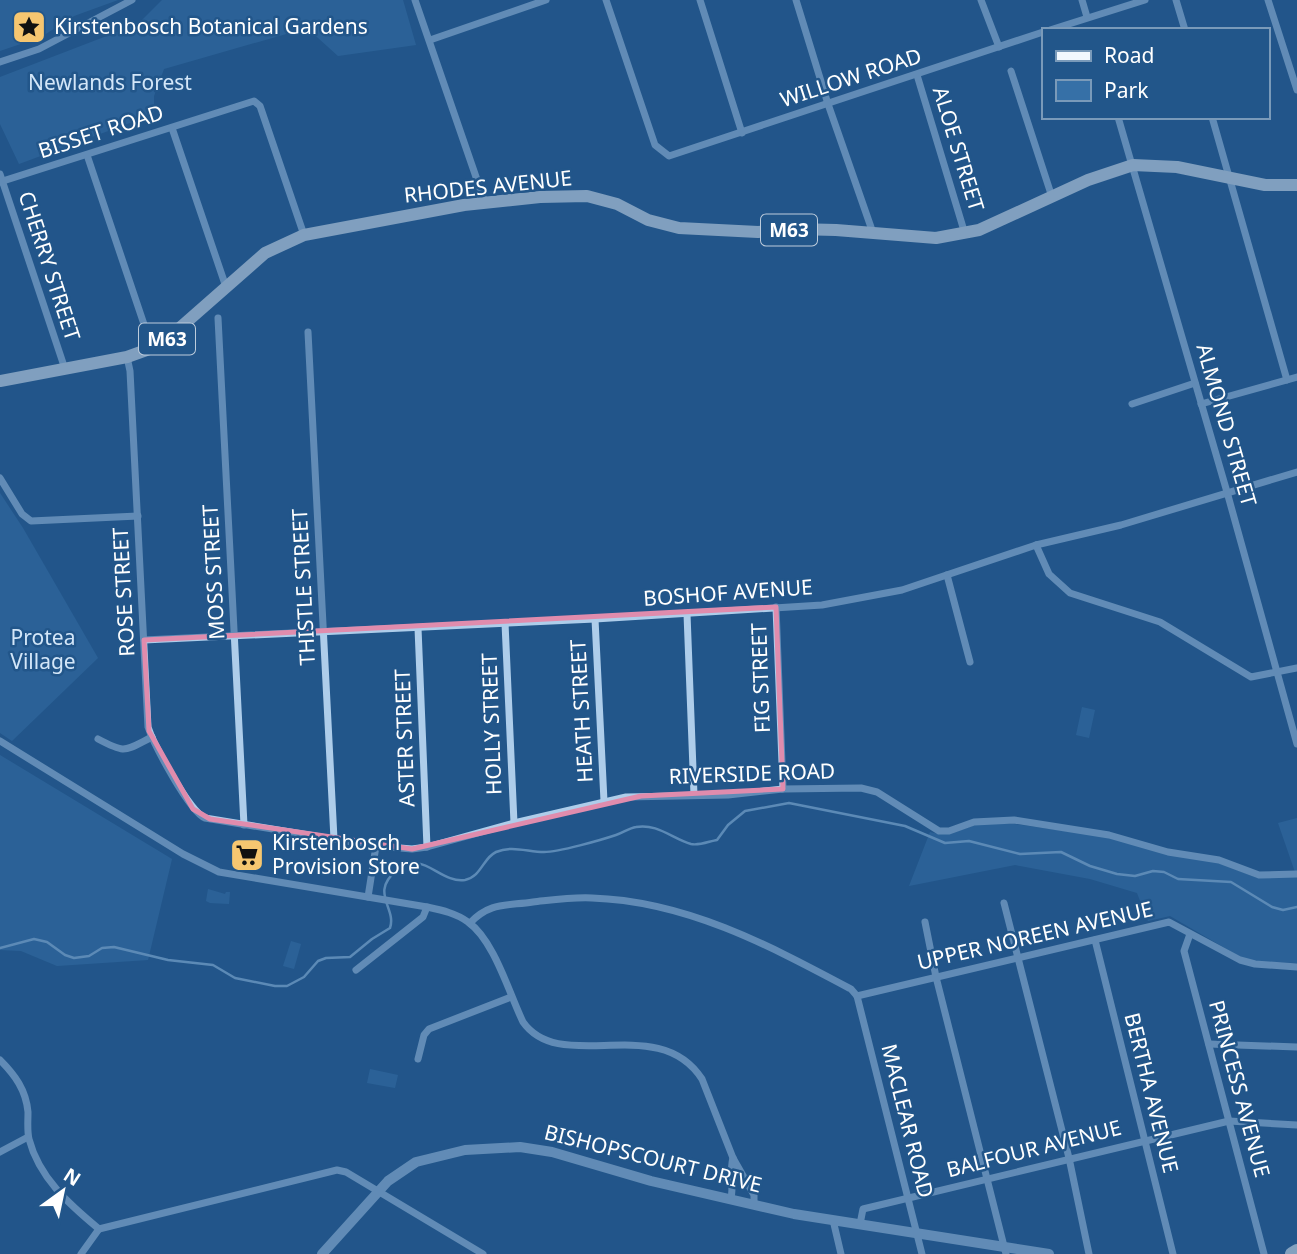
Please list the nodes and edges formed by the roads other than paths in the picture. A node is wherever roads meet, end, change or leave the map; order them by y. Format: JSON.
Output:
{"nodes":[{"id":1,"x":132,"y":0,"type":"edge"},
{"id":2,"x":415,"y":0,"type":"edge"},
{"id":3,"x":546,"y":0,"type":"edge"},
{"id":4,"x":606,"y":0,"type":"edge"},
{"id":5,"x":700,"y":0,"type":"edge"},
{"id":6,"x":796,"y":0,"type":"edge"},
{"id":7,"x":981,"y":0,"type":"edge"},
{"id":8,"x":1082,"y":0,"type":"edge"},
{"id":9,"x":1145,"y":0,"type":"edge"},
{"id":10,"x":1176,"y":0,"type":"edge"},
{"id":11,"x":1268,"y":0,"type":"edge"},
{"id":12,"x":1087,"y":17,"type":"junction"},
{"id":13,"x":1056,"y":28,"type":"edge"},
{"id":14,"x":1184,"y":28,"type":"edge"},
{"id":15,"x":1042,"y":32,"type":"edge"},
{"id":16,"x":430,"y":40,"type":"junction"},
{"id":17,"x":999,"y":47,"type":"junction"},
{"id":18,"x":0,"y":62,"type":"edge"},
{"id":19,"x":1011,"y":71,"type":"dead end"},
{"id":20,"x":917,"y":75,"type":"junction"},
{"id":21,"x":1297,"y":90,"type":"edge"},
{"id":22,"x":828,"y":104,"type":"junction"},
{"id":23,"x":1119,"y":119,"type":"edge"},
{"id":24,"x":1213,"y":119,"type":"edge"},
{"id":25,"x":172,"y":128,"type":"junction"},
{"id":26,"x":742,"y":132,"type":"junction"},
{"id":27,"x":87,"y":155,"type":"junction"},
{"id":28,"x":1133,"y":165,"type":"junction"},
{"id":29,"x":1,"y":179,"type":"edge"},
{"id":30,"x":1232,"y":179,"type":"junction"},
{"id":31,"x":1297,"y":185,"type":"edge"},
{"id":32,"x":1052,"y":197,"type":"junction"},
{"id":33,"x":485,"y":203,"type":"junction"},
{"id":34,"x":873,"y":233,"type":"junction"},
{"id":35,"x":304,"y":234,"type":"junction"},
{"id":36,"x":965,"y":234,"type":"junction"},
{"id":37,"x":226,"y":287,"type":"junction"},
{"id":38,"x":218,"y":318,"type":"dead end"},
{"id":39,"x":308,"y":332,"type":"dead end"},
{"id":40,"x":152,"y":348,"type":"junction"},
{"id":41,"x":127,"y":356,"type":"junction"},
{"id":42,"x":65,"y":369,"type":"junction"},
{"id":43,"x":1297,"y":377,"type":"edge"},
{"id":44,"x":1287,"y":380,"type":"junction"},
{"id":45,"x":0,"y":381,"type":"edge"},
{"id":46,"x":1195,"y":383,"type":"junction"},
{"id":47,"x":1132,"y":404,"type":"dead end"},
{"id":48,"x":1201,"y":404,"type":"junction"},
{"id":49,"x":1297,"y":472,"type":"edge"},
{"id":50,"x":0,"y":478,"type":"edge"},
{"id":51,"x":1227,"y":492,"type":"junction"},
{"id":52,"x":138,"y":516,"type":"junction"},
{"id":53,"x":1036,"y":545,"type":"junction"},
{"id":54,"x":947,"y":575,"type":"junction"},
{"id":55,"x":776,"y":607,"type":"junction"},
{"id":56,"x":687,"y":614,"type":"junction"},
{"id":57,"x":595,"y":619,"type":"junction"},
{"id":58,"x":505,"y":623,"type":"junction"},
{"id":59,"x":418,"y":628,"type":"junction"},
{"id":60,"x":324,"y":630,"type":"junction"},
{"id":61,"x":235,"y":635,"type":"junction"},
{"id":62,"x":144,"y":640,"type":"junction"},
{"id":63,"x":970,"y":662,"type":"dead end"},
{"id":64,"x":1297,"y":667,"type":"edge"},
{"id":65,"x":1275,"y":671,"type":"junction"},
{"id":66,"x":152,"y":737,"type":"junction"},
{"id":67,"x":98,"y":739,"type":"dead end"},
{"id":68,"x":0,"y":741,"type":"edge"},
{"id":69,"x":1297,"y":744,"type":"edge"},
{"id":70,"x":783,"y":789,"type":"junction"},
{"id":71,"x":694,"y":795,"type":"junction"},
{"id":72,"x":604,"y":801,"type":"junction"},
{"id":73,"x":198,"y":814,"type":"joint"},
{"id":74,"x":514,"y":823,"type":"junction"},
{"id":75,"x":244,"y":825,"type":"junction"},
{"id":76,"x":334,"y":839,"type":"junction"},
{"id":77,"x":376,"y":846,"type":"junction"},
{"id":78,"x":427,"y":847,"type":"junction"},
{"id":79,"x":1297,"y":874,"type":"edge"},
{"id":80,"x":371,"y":897,"type":"junction"},
{"id":81,"x":1004,"y":903,"type":"dead end"},
{"id":82,"x":427,"y":907,"type":"junction"},
{"id":83,"x":926,"y":922,"type":"dead end"},
{"id":84,"x":470,"y":923,"type":"junction"},
{"id":85,"x":1190,"y":934,"type":"junction"},
{"id":86,"x":1095,"y":940,"type":"junction"},
{"id":87,"x":1018,"y":958,"type":"junction"},
{"id":88,"x":1297,"y":967,"type":"edge"},
{"id":89,"x":356,"y":970,"type":"dead end"},
{"id":90,"x":936,"y":977,"type":"junction"},
{"id":91,"x":857,"y":996,"type":"junction"},
{"id":92,"x":511,"y":997,"type":"junction"},
{"id":93,"x":1209,"y":1044,"type":"junction"},
{"id":94,"x":1297,"y":1048,"type":"edge"},
{"id":95,"x":418,"y":1059,"type":"dead end"},
{"id":96,"x":0,"y":1060,"type":"edge"},
{"id":97,"x":1229,"y":1121,"type":"junction"},
{"id":98,"x":1297,"y":1125,"type":"edge"},
{"id":99,"x":28,"y":1137,"type":"junction"},
{"id":100,"x":1144,"y":1140,"type":"junction"},
{"id":101,"x":0,"y":1153,"type":"edge"},
{"id":102,"x":733,"y":1158,"type":"junction"},
{"id":103,"x":1069,"y":1158,"type":"junction"},
{"id":104,"x":987,"y":1178,"type":"junction"},
{"id":105,"x":378,"y":1191,"type":"junction"},
{"id":106,"x":908,"y":1197,"type":"junction"},
{"id":107,"x":731,"y":1199,"type":"junction"},
{"id":108,"x":754,"y":1204,"type":"junction"},
{"id":109,"x":833,"y":1220,"type":"junction"},
{"id":110,"x":860,"y":1224,"type":"junction"},
{"id":111,"x":99,"y":1229,"type":"junction"},
{"id":112,"x":917,"y":1234,"type":"junction"},
{"id":113,"x":1005,"y":1251,"type":"edge"},
{"id":114,"x":1297,"y":1251,"type":"edge"},
{"id":115,"x":81,"y":1254,"type":"edge"},
{"id":116,"x":322,"y":1254,"type":"edge"},
{"id":117,"x":483,"y":1254,"type":"edge"},
{"id":118,"x":841,"y":1254,"type":"edge"},
{"id":119,"x":922,"y":1254,"type":"edge"},
{"id":120,"x":1049,"y":1254,"type":"edge"},
{"id":121,"x":1089,"y":1254,"type":"edge"},
{"id":122,"x":1173,"y":1254,"type":"edge"},
{"id":123,"x":1264,"y":1254,"type":"edge"},
{"id":124,"x":1292,"y":1254,"type":"edge"}],
"edges":[{"from":1,"to":18,"type":"street"},
{"from":2,"to":16,"type":"street"},
{"from":3,"to":16,"type":"street"},
{"from":4,"to":26,"type":"street","name":"WILLOW ROAD"},
{"from":5,"to":26,"type":"street"},
{"from":6,"to":22,"type":"street"},
{"from":7,"to":17,"type":"street"},
{"from":8,"to":12,"type":"street"},
{"from":9,"to":12,"type":"street"},
{"from":10,"to":14,"type":"street"},
{"from":11,"to":21,"type":"street"},
{"from":12,"to":13,"type":"street"},
{"from":15,"to":17,"type":"street","name":"WILLOW ROAD"},
{"from":16,"to":33,"type":"street"},
{"from":17,"to":20,"type":"street","name":"WILLOW ROAD"},
{"from":19,"to":32,"type":"street"},
{"from":20,"to":22,"type":"street","name":"WILLOW ROAD"},
{"from":20,"to":36,"type":"street","name":"ALOE STREET"},
{"from":22,"to":26,"type":"street","name":"WILLOW ROAD"},
{"from":22,"to":34,"type":"street"},
{"from":23,"to":28,"type":"street","name":"ALMOND STREET"},
{"from":24,"to":30,"type":"street"},
{"from":25,"to":27,"type":"street","name":"BISSET ROAD"},
{"from":25,"to":35,"type":"street","name":"BISSET ROAD"},
{"from":25,"to":37,"type":"street"},
{"from":27,"to":29,"type":"street","name":"BISSET ROAD"},
{"from":27,"to":40,"type":"street"},
{"from":28,"to":30,"type":"main road","name":"RHODES AVENUE","number":"M63"},
{"from":28,"to":32,"type":"main road","name":"RHODES AVENUE","number":"M63"},
{"from":28,"to":46,"type":"street","name":"ALMOND STREET"},
{"from":29,"to":42,"type":"street","name":"CHERRY STREET"},
{"from":30,"to":31,"type":"main road","name":"RHODES AVENUE","number":"M63"},
{"from":30,"to":44,"type":"street"},
{"from":32,"to":36,"type":"main road","name":"RHODES AVENUE","number":"M63"},
{"from":33,"to":34,"type":"main road","name":"RHODES AVENUE","number":"M63"},
{"from":33,"to":35,"type":"main road","name":"RHODES AVENUE","number":"M63"},
{"from":34,"to":36,"type":"main road","name":"RHODES AVENUE","number":"M63"},
{"from":35,"to":37,"type":"main road","name":"RHODES AVENUE","number":"M63"},
{"from":37,"to":40,"type":"main road","name":"RHODES AVENUE","number":"M63"},
{"from":38,"to":61,"type":"street","name":"MOSS STREET"},
{"from":39,"to":60,"type":"street","name":"THISTLE STREET"},
{"from":40,"to":41,"type":"main road","name":"RHODES AVENUE","number":"M63"},
{"from":41,"to":42,"type":"main road","name":"RHODES AVENUE","number":"M63"},
{"from":41,"to":52,"type":"street","name":"ROSE STREET"},
{"from":42,"to":45,"type":"main road","name":"RHODES AVENUE","number":"M63"},
{"from":43,"to":44,"type":"street"},
{"from":44,"to":48,"type":"street"},
{"from":46,"to":47,"type":"street"},
{"from":46,"to":48,"type":"street","name":"ALMOND STREET"},
{"from":48,"to":51,"type":"street","name":"ALMOND STREET"},
{"from":49,"to":51,"type":"street","name":"BOSHOF AVENUE"},
{"from":50,"to":52,"type":"street"},
{"from":51,"to":53,"type":"street","name":"BOSHOF AVENUE"},
{"from":51,"to":65,"type":"street","name":"ALMOND STREET"},
{"from":52,"to":62,"type":"street","name":"ROSE STREET"},
{"from":53,"to":54,"type":"street","name":"BOSHOF AVENUE"},
{"from":53,"to":65,"type":"street"},
{"from":54,"to":55,"type":"street","name":"BOSHOF AVENUE"},
{"from":54,"to":63,"type":"street"},
{"from":55,"to":56,"type":"street","name":"BOSHOF AVENUE"},
{"from":55,"to":70,"type":"street","name":"FIG STREET"},
{"from":56,"to":57,"type":"street","name":"BOSHOF AVENUE"},
{"from":56,"to":71,"type":"street"},
{"from":57,"to":58,"type":"street","name":"BOSHOF AVENUE"},
{"from":57,"to":72,"type":"street","name":"HEATH STREET"},
{"from":58,"to":59,"type":"street","name":"BOSHOF AVENUE"},
{"from":58,"to":74,"type":"street","name":"HOLLY STREET"},
{"from":59,"to":60,"type":"street","name":"BOSHOF AVENUE"},
{"from":59,"to":78,"type":"street","name":"ASTER STREET"},
{"from":60,"to":61,"type":"street","name":"BOSHOF AVENUE"},
{"from":60,"to":76,"type":"street","name":"THISTLE STREET"},
{"from":61,"to":62,"type":"street","name":"BOSHOF AVENUE"},
{"from":61,"to":75,"type":"street","name":"MOSS STREET"},
{"from":62,"to":66,"type":"street","name":"ROSE STREET"},
{"from":64,"to":65,"type":"street"},
{"from":65,"to":69,"type":"street","name":"ALMOND STREET"},
{"from":66,"to":67,"type":"street"},
{"from":66,"to":73,"type":"street","name":"ROSE STREET"},
{"from":68,"to":80,"type":"street"},
{"from":70,"to":71,"type":"street","name":"RIVERSIDE ROAD"},
{"from":70,"to":79,"type":"street","name":"RIVERSIDE ROAD"},
{"from":71,"to":72,"type":"street","name":"RIVERSIDE ROAD"},
{"from":72,"to":74,"type":"street","name":"RIVERSIDE ROAD"},
{"from":73,"to":75,"type":"street","name":"RIVERSIDE ROAD"},
{"from":74,"to":78,"type":"street","name":"RIVERSIDE ROAD"},
{"from":75,"to":76,"type":"street","name":"RIVERSIDE ROAD"},
{"from":76,"to":77,"type":"street","name":"RIVERSIDE ROAD"},
{"from":77,"to":78,"type":"street","name":"RIVERSIDE ROAD"},
{"from":77,"to":80,"type":"street"},
{"from":80,"to":82,"type":"street"},
{"from":81,"to":87,"type":"street"},
{"from":82,"to":84,"type":"street"},
{"from":82,"to":89,"type":"street"},
{"from":83,"to":90,"type":"street"},
{"from":84,"to":91,"type":"street"},
{"from":84,"to":92,"type":"street"},
{"from":85,"to":86,"type":"street","name":"UPPER NOREEN AVENUE"},
{"from":85,"to":88,"type":"street","name":"UPPER NOREEN AVENUE"},
{"from":85,"to":93,"type":"street","name":"PRINCESS AVENUE"},
{"from":86,"to":87,"type":"street","name":"UPPER NOREEN AVENUE"},
{"from":86,"to":100,"type":"street","name":"BERTHA AVENUE"},
{"from":87,"to":90,"type":"street","name":"UPPER NOREEN AVENUE"},
{"from":87,"to":103,"type":"street"},
{"from":90,"to":91,"type":"street","name":"UPPER NOREEN AVENUE"},
{"from":90,"to":104,"type":"street"},
{"from":91,"to":106,"type":"street","name":"MACLEAR ROAD"},
{"from":92,"to":95,"type":"street"},
{"from":92,"to":102,"type":"street"},
{"from":93,"to":94,"type":"street"},
{"from":93,"to":97,"type":"street","name":"PRINCESS AVENUE"},
{"from":96,"to":99,"type":"street"},
{"from":97,"to":98,"type":"street","name":"BALFOUR AVENUE"},
{"from":97,"to":100,"type":"street","name":"BALFOUR AVENUE"},
{"from":97,"to":123,"type":"street","name":"PRINCESS AVENUE"},
{"from":99,"to":101,"type":"street"},
{"from":99,"to":111,"type":"street"},
{"from":100,"to":103,"type":"street","name":"BALFOUR AVENUE"},
{"from":100,"to":122,"type":"street","name":"BERTHA AVENUE"},
{"from":102,"to":107,"type":"street"},
{"from":102,"to":108,"type":"street"},
{"from":103,"to":104,"type":"street","name":"BALFOUR AVENUE"},
{"from":103,"to":121,"type":"street"},
{"from":104,"to":106,"type":"street","name":"BALFOUR AVENUE"},
{"from":104,"to":113,"type":"street"},
{"from":105,"to":107,"type":"street","name":"BISHOPSCOURT DRIVE"},
{"from":105,"to":111,"type":"street"},
{"from":105,"to":116,"type":"street","name":"BISHOPSCOURT DRIVE"},
{"from":105,"to":117,"type":"street"},
{"from":106,"to":110,"type":"street","name":"BALFOUR AVENUE"},
{"from":106,"to":112,"type":"street","name":"MACLEAR ROAD"},
{"from":107,"to":108,"type":"street","name":"BISHOPSCOURT DRIVE"},
{"from":108,"to":109,"type":"street","name":"BISHOPSCOURT DRIVE"},
{"from":109,"to":110,"type":"street","name":"BISHOPSCOURT DRIVE"},
{"from":109,"to":118,"type":"street"},
{"from":110,"to":112,"type":"street","name":"BISHOPSCOURT DRIVE"},
{"from":111,"to":115,"type":"street"},
{"from":112,"to":113,"type":"street","name":"BISHOPSCOURT DRIVE"},
{"from":112,"to":119,"type":"street","name":"MACLEAR ROAD"},
{"from":113,"to":120,"type":"street","name":"BISHOPSCOURT DRIVE"},
{"from":114,"to":124,"type":"highway"}]}
